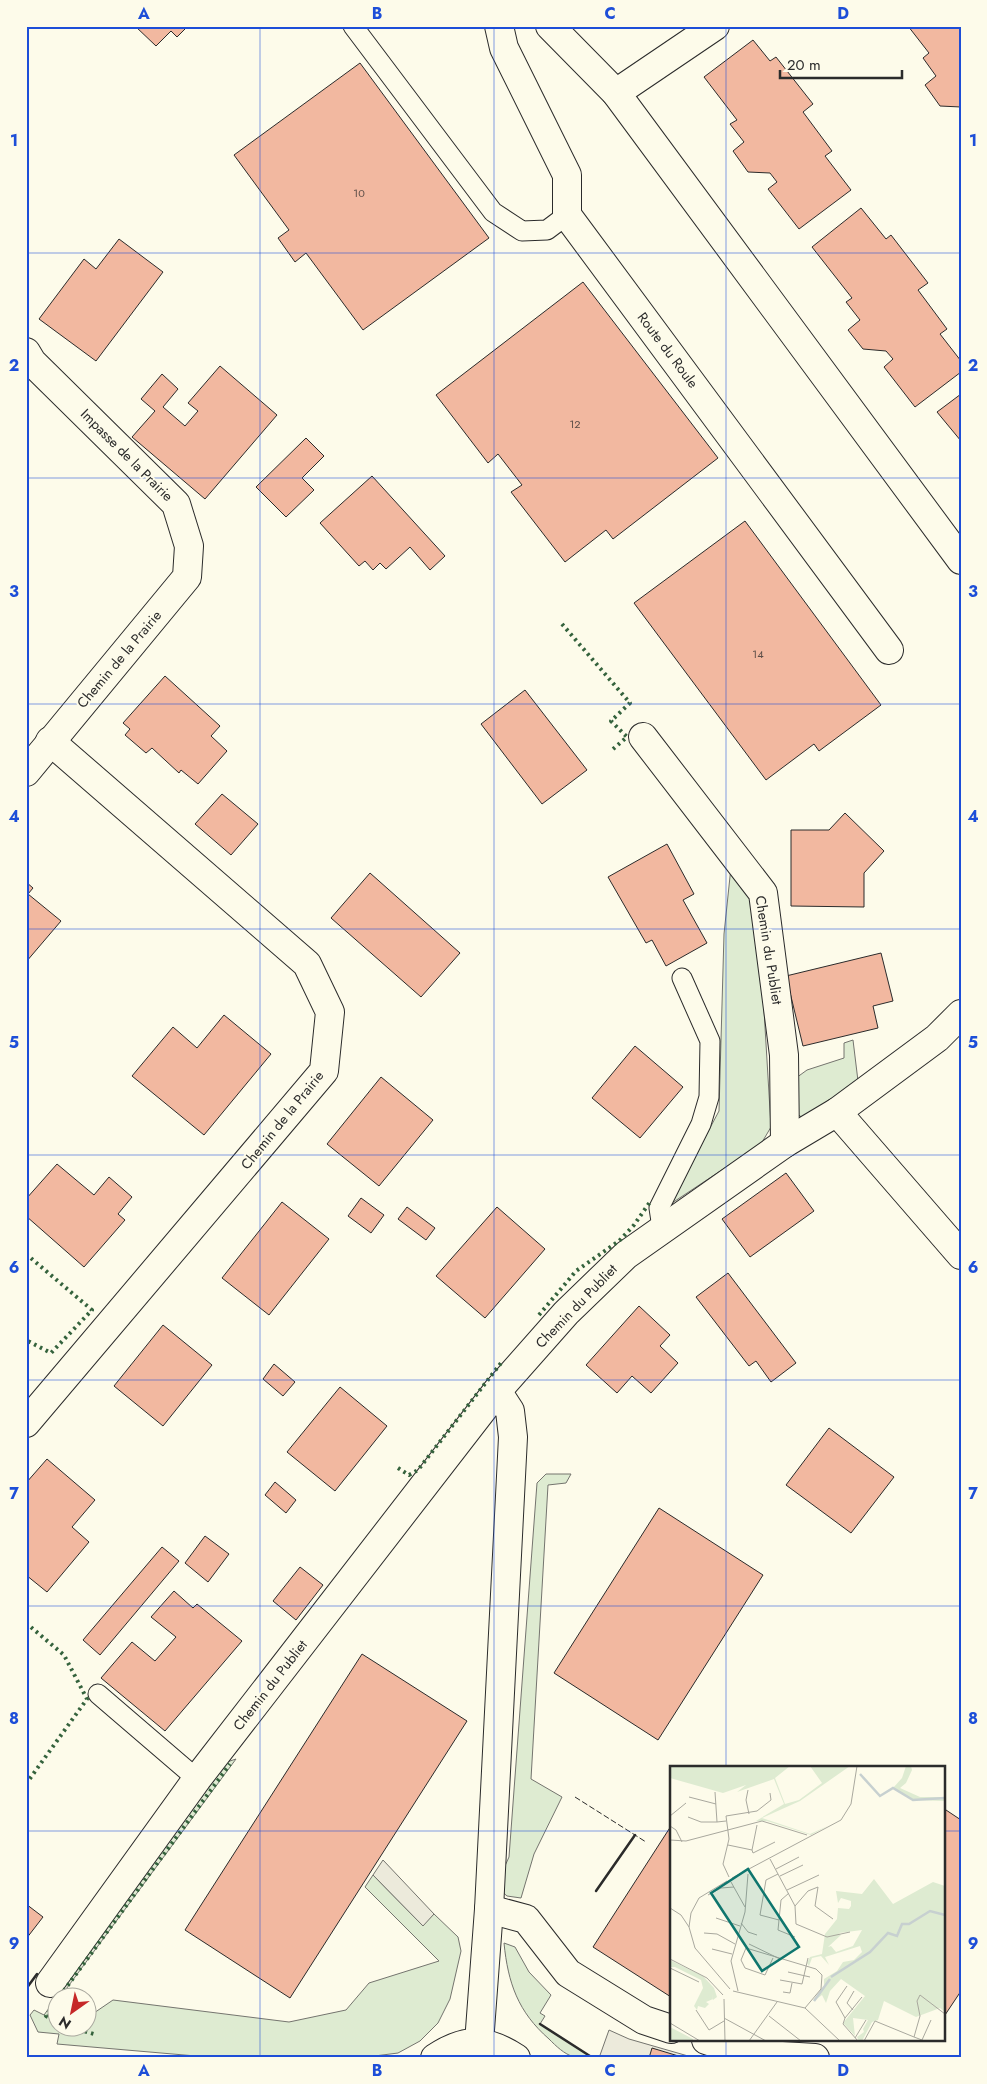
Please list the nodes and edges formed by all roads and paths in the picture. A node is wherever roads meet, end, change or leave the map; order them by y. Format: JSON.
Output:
{"nodes":[{"id":1,"x":353,"y":26,"type":"edge"},
{"id":2,"x":499,"y":26,"type":"edge"},
{"id":3,"x":550,"y":26,"type":"edge"},
{"id":4,"x":715,"y":26,"type":"edge"},
{"id":5,"x":616,"y":93,"type":"junction"},
{"id":6,"x":567,"y":215,"type":"junction"},
{"id":7,"x":26,"y":352,"type":"edge"},
{"id":8,"x":961,"y":560,"type":"edge"},
{"id":9,"x":187,"y":577,"type":"joint"},
{"id":10,"x":889,"y":650,"type":"dead end"},
{"id":11,"x":643,"y":737,"type":"dead end"},
{"id":12,"x":50,"y":741,"type":"junction"},
{"id":13,"x":26,"y":772,"type":"edge"},
{"id":14,"x":682,"y":978,"type":"dead end"},
{"id":15,"x":961,"y":1014,"type":"edge"},
{"id":16,"x":837,"y":1112,"type":"junction"},
{"id":17,"x":785,"y":1144,"type":"junction"},
{"id":18,"x":662,"y":1228,"type":"junction"},
{"id":19,"x":961,"y":1255,"type":"edge"},
{"id":20,"x":497,"y":1391,"type":"junction"},
{"id":21,"x":26,"y":1423,"type":"edge"},
{"id":22,"x":98,"y":1694,"type":"dead end"},
{"id":23,"x":197,"y":1779,"type":"junction"},
{"id":24,"x":489,"y":1909,"type":"junction"},
{"id":25,"x":50,"y":1983,"type":"dead end"},
{"id":26,"x":670,"y":2029,"type":"edge"},
{"id":27,"x":712,"y":2042,"type":"edge"},
{"id":28,"x":479,"y":2043,"type":"junction"},
{"id":29,"x":435,"y":2058,"type":"edge"},
{"id":30,"x":516,"y":2058,"type":"edge"},
{"id":31,"x":815,"y":2058,"type":"edge"}],
"edges":[{"from":1,"to":6,"type":"lane"},
{"from":2,"to":6,"type":"street"},
{"from":3,"to":5,"type":"street"},
{"from":4,"to":5,"type":"street"},
{"from":5,"to":8,"type":"street"},
{"from":6,"to":10,"type":"street","name":"Route du Roule"},
{"from":7,"to":9,"type":"street","name":"Impasse de la Prairie"},
{"from":9,"to":12,"type":"street","name":"Chemin de la Prairie"},
{"from":11,"to":17,"type":"street","name":"Chemin du Publiet"},
{"from":12,"to":13,"type":"street","name":"Chemin de la Prairie"},
{"from":12,"to":21,"type":"street","name":"Chemin de la Prairie"},
{"from":14,"to":18,"type":"lane"},
{"from":15,"to":16,"type":"street","name":"Chemin du Publiet"},
{"from":16,"to":17,"type":"street","name":"Chemin du Publiet"},
{"from":16,"to":19,"type":"street"},
{"from":17,"to":18,"type":"street","name":"Chemin du Publiet"},
{"from":18,"to":20,"type":"street","name":"Chemin du Publiet"},
{"from":20,"to":23,"type":"street","name":"Chemin du Publiet"},
{"from":20,"to":24,"type":"street"},
{"from":22,"to":23,"type":"lane"},
{"from":23,"to":25,"type":"street","name":"Chemin du Publiet"},
{"from":24,"to":26,"type":"street"},
{"from":24,"to":28,"type":"street"},
{"from":27,"to":31,"type":"street"},
{"from":28,"to":29,"type":"street"},
{"from":28,"to":30,"type":"street"}]}
